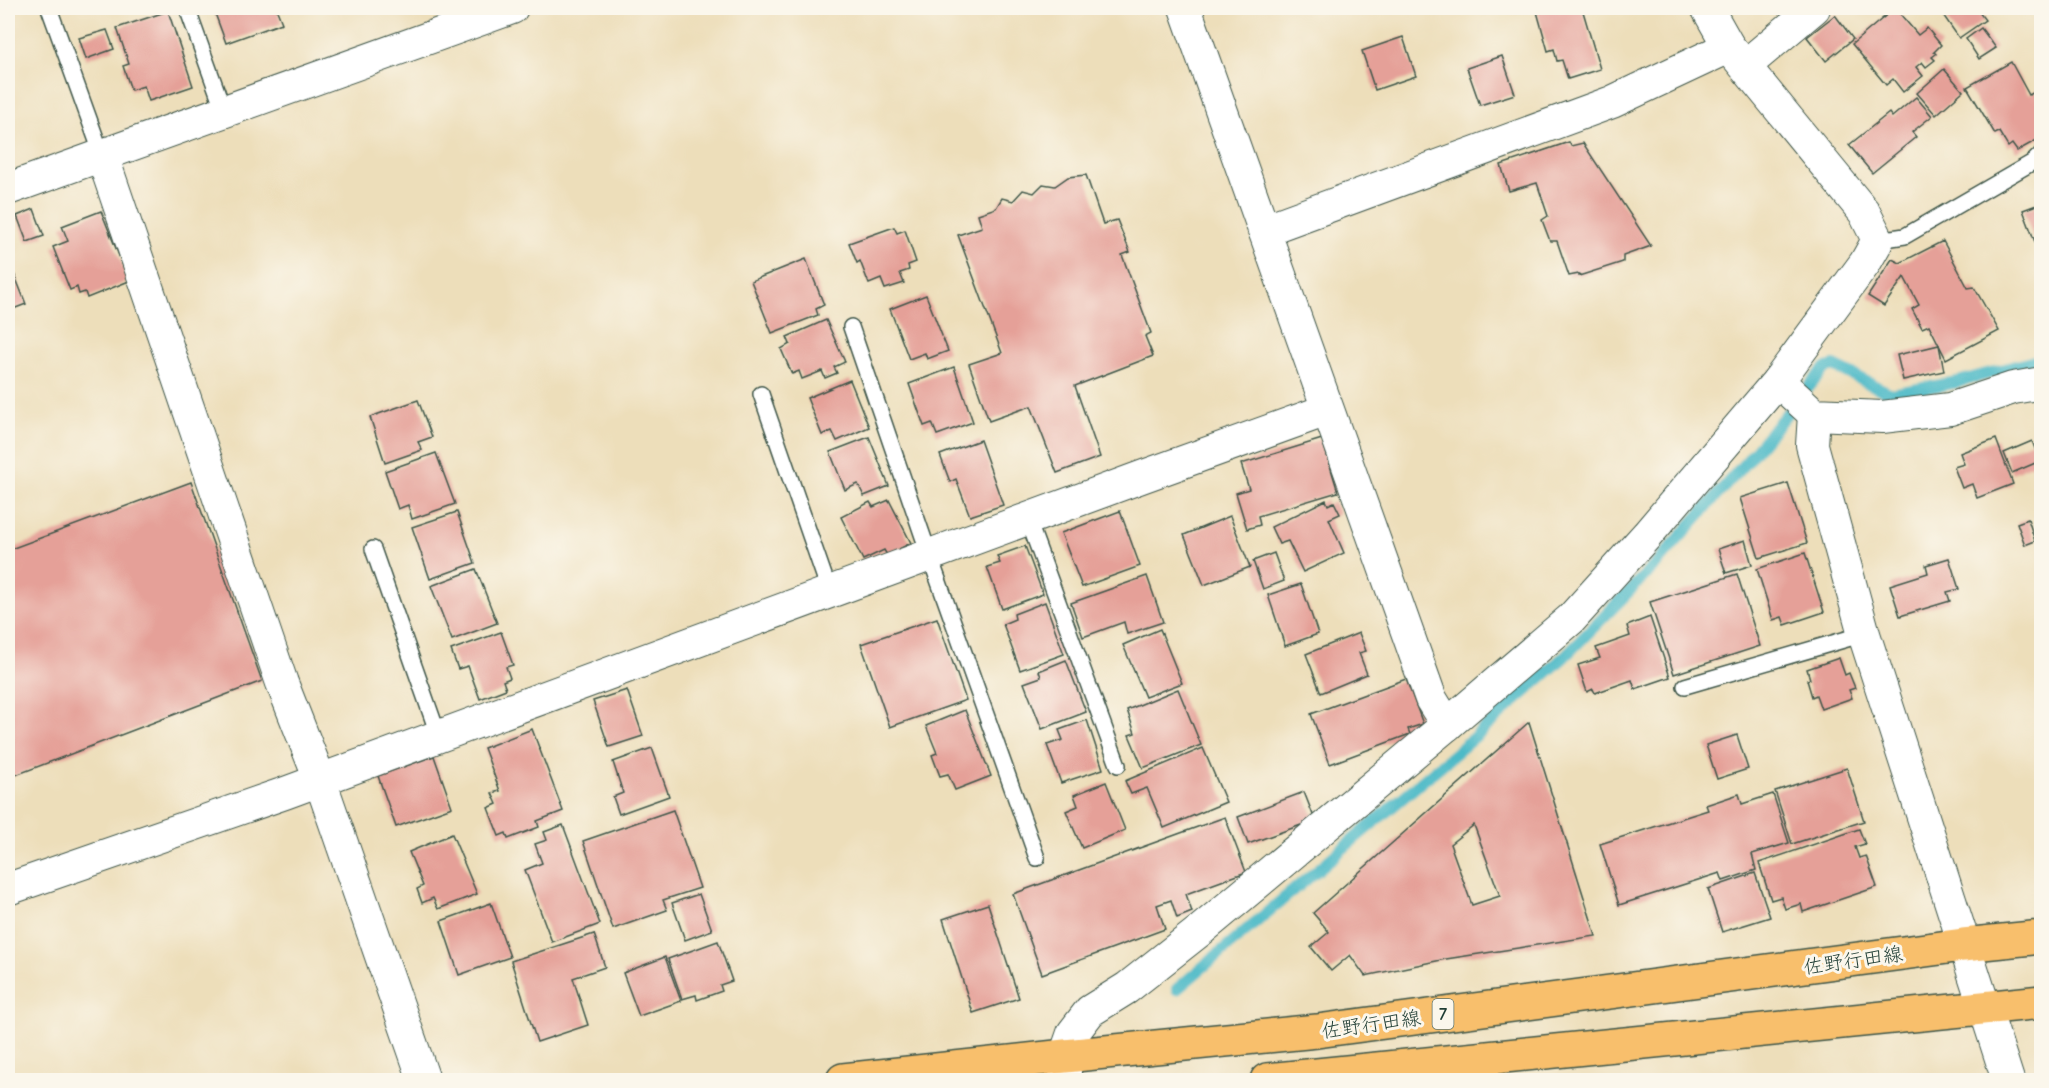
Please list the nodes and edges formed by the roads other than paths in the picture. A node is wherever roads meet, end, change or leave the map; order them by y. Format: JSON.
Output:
{"nodes":[{"id":1,"x":49,"y":8,"type":"edge"},
{"id":2,"x":187,"y":8,"type":"edge"},
{"id":3,"x":512,"y":8,"type":"edge"},
{"id":4,"x":1185,"y":8,"type":"edge"},
{"id":5,"x":1707,"y":8,"type":"edge"},
{"id":6,"x":1814,"y":8,"type":"edge"},
{"id":7,"x":1737,"y":56,"type":"junction"},
{"id":8,"x":224,"y":111,"type":"junction"},
{"id":9,"x":2042,"y":153,"type":"edge"},
{"id":10,"x":102,"y":155,"type":"junction"},
{"id":11,"x":8,"y":189,"type":"edge"},
{"id":12,"x":1264,"y":230,"type":"junction"},
{"id":13,"x":1878,"y":240,"type":"junction"},
{"id":14,"x":851,"y":327,"type":"dead end"},
{"id":15,"x":1778,"y":381,"type":"junction"},
{"id":16,"x":2042,"y":383,"type":"edge"},
{"id":17,"x":761,"y":394,"type":"dead end"},
{"id":18,"x":1327,"y":410,"type":"junction"},
{"id":19,"x":1814,"y":414,"type":"junction"},
{"id":20,"x":1028,"y":520,"type":"junction"},
{"id":21,"x":373,"y":549,"type":"dead end"},
{"id":22,"x":930,"y":556,"type":"junction"},
{"id":23,"x":830,"y":593,"type":"junction"},
{"id":24,"x":1864,"y":634,"type":"junction"},
{"id":25,"x":1685,"y":686,"type":"dead end"},
{"id":26,"x":1447,"y":725,"type":"junction"},
{"id":27,"x":439,"y":737,"type":"junction"},
{"id":28,"x":1118,"y":765,"type":"dead end"},
{"id":29,"x":320,"y":780,"type":"junction"},
{"id":30,"x":1037,"y":858,"type":"dead end"},
{"id":31,"x":8,"y":889,"type":"edge"},
{"id":32,"x":2042,"y":937,"type":"edge"},
{"id":33,"x":1963,"y":945,"type":"junction"},
{"id":34,"x":2042,"y":1002,"type":"edge"},
{"id":35,"x":1984,"y":1008,"type":"junction"},
{"id":36,"x":1065,"y":1068,"type":"edge"},
{"id":37,"x":424,"y":1080,"type":"edge"},
{"id":38,"x":843,"y":1080,"type":"edge"},
{"id":39,"x":1268,"y":1080,"type":"edge"},
{"id":40,"x":2008,"y":1080,"type":"edge"}],
"edges":[{"from":1,"to":10,"type":"lane"},
{"from":2,"to":8,"type":"lane"},
{"from":3,"to":8,"type":"street"},
{"from":4,"to":12,"type":"street"},
{"from":5,"to":7,"type":"street"},
{"from":6,"to":7,"type":"street"},
{"from":7,"to":12,"type":"street"},
{"from":7,"to":13,"type":"street"},
{"from":8,"to":10,"type":"street"},
{"from":9,"to":13,"type":"lane"},
{"from":10,"to":11,"type":"street"},
{"from":10,"to":29,"type":"street"},
{"from":12,"to":18,"type":"street"},
{"from":13,"to":15,"type":"street"},
{"from":14,"to":22,"type":"lane"},
{"from":15,"to":19,"type":"street"},
{"from":15,"to":26,"type":"street"},
{"from":16,"to":19,"type":"street"},
{"from":17,"to":23,"type":"lane"},
{"from":18,"to":20,"type":"street"},
{"from":18,"to":26,"type":"street"},
{"from":19,"to":24,"type":"street"},
{"from":20,"to":22,"type":"street"},
{"from":20,"to":28,"type":"lane"},
{"from":21,"to":27,"type":"lane"},
{"from":22,"to":23,"type":"street"},
{"from":22,"to":30,"type":"lane"},
{"from":23,"to":27,"type":"street"},
{"from":24,"to":25,"type":"lane"},
{"from":24,"to":33,"type":"street"},
{"from":26,"to":36,"type":"street"},
{"from":27,"to":29,"type":"street"},
{"from":29,"to":31,"type":"street"},
{"from":29,"to":37,"type":"street"},
{"from":32,"to":33,"type":"main road","name":"佐野行田線","number":"7"},
{"from":33,"to":35,"type":"street"},
{"from":33,"to":36,"type":"main road","name":"佐野行田線","number":"7"},
{"from":34,"to":35,"type":"main road"},
{"from":35,"to":39,"type":"main road"},
{"from":35,"to":40,"type":"street"},
{"from":36,"to":38,"type":"main road","name":"佐野行田線","number":"7"}]}
